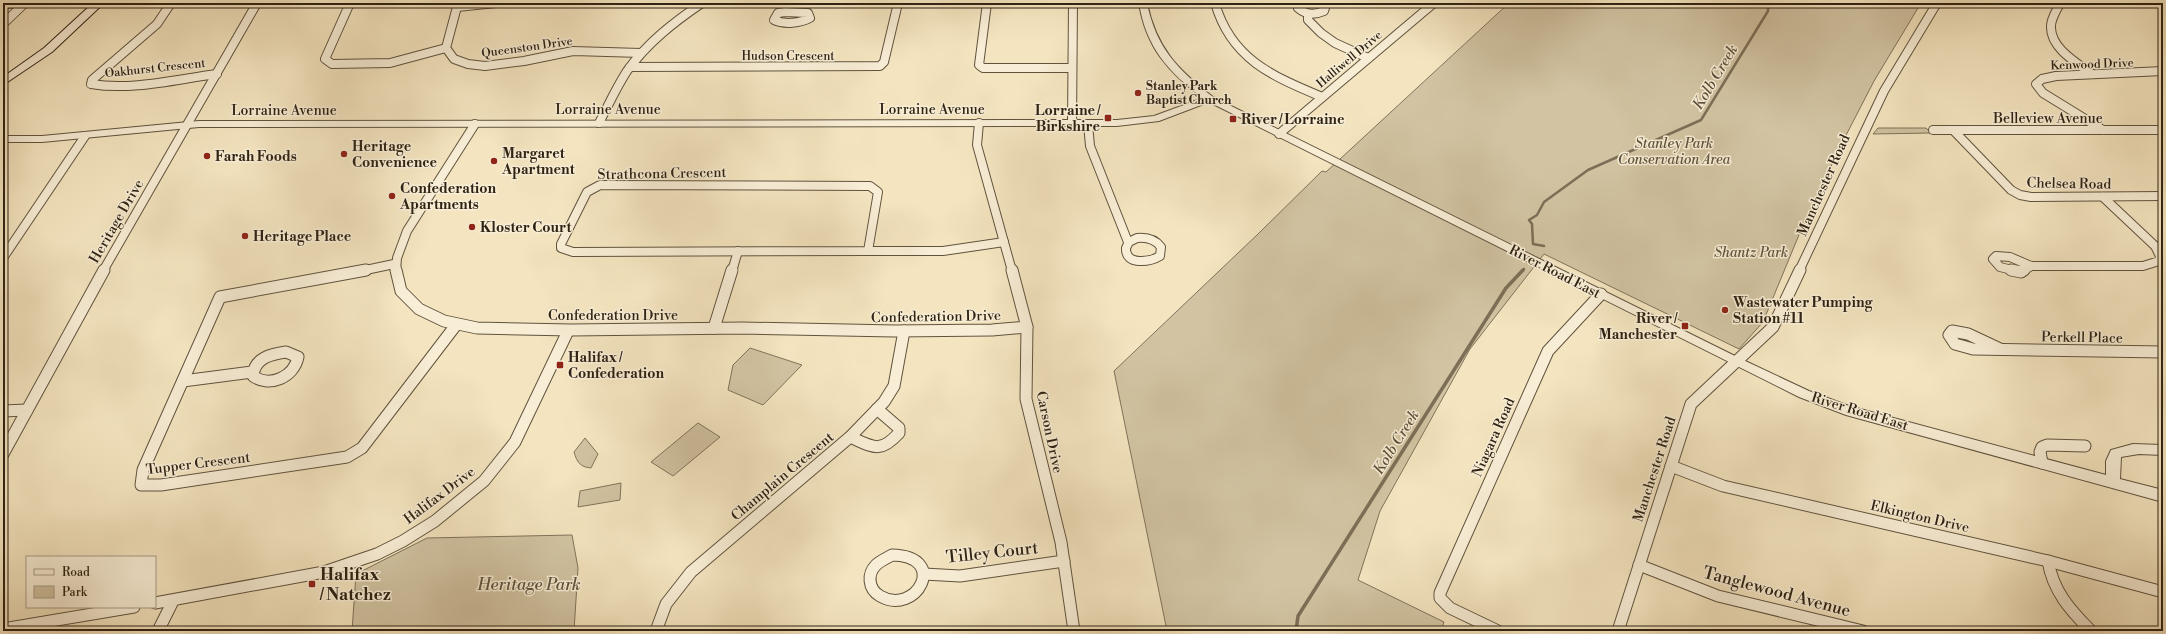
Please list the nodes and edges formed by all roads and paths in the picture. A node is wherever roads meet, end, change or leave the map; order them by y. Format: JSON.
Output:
{"nodes":[{"id":1,"x":22,"y":3,"type":"edge"},
{"id":2,"x":25,"y":3,"type":"edge"},
{"id":3,"x":99,"y":3,"type":"edge"},
{"id":4,"x":171,"y":3,"type":"edge"},
{"id":5,"x":257,"y":3,"type":"edge"},
{"id":6,"x":350,"y":3,"type":"edge"},
{"id":7,"x":496,"y":3,"type":"edge"},
{"id":8,"x":702,"y":3,"type":"edge"},
{"id":9,"x":808,"y":3,"type":"edge"},
{"id":10,"x":898,"y":3,"type":"edge"},
{"id":11,"x":987,"y":3,"type":"edge"},
{"id":12,"x":1073,"y":3,"type":"edge"},
{"id":13,"x":1143,"y":3,"type":"edge"},
{"id":14,"x":1215,"y":3,"type":"edge"},
{"id":15,"x":1300,"y":3,"type":"edge"},
{"id":16,"x":1320,"y":3,"type":"edge"},
{"id":17,"x":1434,"y":3,"type":"edge"},
{"id":18,"x":1937,"y":3,"type":"edge"},
{"id":19,"x":2060,"y":3,"type":"edge"},
{"id":20,"x":3,"y":4,"type":"edge"},
{"id":21,"x":458,"y":5,"type":"edge"},
{"id":22,"x":803,"y":13,"type":"dead end"},
{"id":23,"x":1308,"y":14,"type":"junction"},
{"id":24,"x":3,"y":24,"type":"edge"},
{"id":25,"x":446,"y":48,"type":"junction"},
{"id":26,"x":641,"y":53,"type":"junction"},
{"id":27,"x":1368,"y":58,"type":"junction"},
{"id":28,"x":630,"y":67,"type":"junction"},
{"id":29,"x":1072,"y":68,"type":"junction"},
{"id":30,"x":2163,"y":71,"type":"edge"},
{"id":31,"x":217,"y":74,"type":"junction"},
{"id":32,"x":2092,"y":74,"type":"junction"},
{"id":33,"x":3,"y":82,"type":"edge"},
{"id":34,"x":1322,"y":97,"type":"junction"},
{"id":35,"x":1210,"y":99,"type":"junction"},
{"id":36,"x":600,"y":123,"type":"junction"},
{"id":37,"x":979,"y":123,"type":"junction"},
{"id":38,"x":188,"y":124,"type":"junction"},
{"id":39,"x":475,"y":124,"type":"junction"},
{"id":40,"x":1072,"y":124,"type":"junction"},
{"id":41,"x":1088,"y":124,"type":"junction"},
{"id":42,"x":1933,"y":130,"type":"dead end"},
{"id":43,"x":2163,"y":130,"type":"edge"},
{"id":44,"x":1954,"y":131,"type":"junction"},
{"id":45,"x":2104,"y":131,"type":"junction"},
{"id":46,"x":1279,"y":134,"type":"junction"},
{"id":47,"x":85,"y":136,"type":"junction"},
{"id":48,"x":3,"y":139,"type":"edge"},
{"id":49,"x":2163,"y":196,"type":"edge"},
{"id":50,"x":2102,"y":197,"type":"junction"},
{"id":51,"x":1004,"y":242,"type":"junction"},
{"id":52,"x":1128,"y":242,"type":"dead end"},
{"id":53,"x":868,"y":250,"type":"junction"},
{"id":54,"x":738,"y":251,"type":"junction"},
{"id":55,"x":3,"y":258,"type":"edge"},
{"id":56,"x":394,"y":264,"type":"junction"},
{"id":57,"x":2031,"y":266,"type":"dead end"},
{"id":58,"x":1601,"y":294,"type":"junction"},
{"id":59,"x":456,"y":325,"type":"junction"},
{"id":60,"x":1026,"y":327,"type":"junction"},
{"id":61,"x":714,"y":328,"type":"junction"},
{"id":62,"x":568,"y":330,"type":"junction"},
{"id":63,"x":904,"y":332,"type":"junction"},
{"id":64,"x":2000,"y":349,"type":"dead end"},
{"id":65,"x":2163,"y":352,"type":"edge"},
{"id":66,"x":1737,"y":362,"type":"junction"},
{"id":67,"x":252,"y":372,"type":"dead end"},
{"id":68,"x":183,"y":381,"type":"junction"},
{"id":69,"x":877,"y":409,"type":"junction"},
{"id":70,"x":27,"y":410,"type":"junction"},
{"id":71,"x":3,"y":411,"type":"edge"},
{"id":72,"x":850,"y":437,"type":"junction"},
{"id":73,"x":2085,"y":446,"type":"dead end"},
{"id":74,"x":2163,"y":450,"type":"edge"},
{"id":75,"x":3,"y":454,"type":"edge"},
{"id":76,"x":2042,"y":463,"type":"junction"},
{"id":77,"x":1671,"y":466,"type":"junction"},
{"id":78,"x":2113,"y":481,"type":"junction"},
{"id":79,"x":2163,"y":496,"type":"edge"},
{"id":80,"x":1064,"y":561,"type":"junction"},
{"id":81,"x":2048,"y":561,"type":"junction"},
{"id":82,"x":1639,"y":565,"type":"junction"},
{"id":83,"x":924,"y":574,"type":"junction"},
{"id":84,"x":2163,"y":592,"type":"edge"},
{"id":85,"x":173,"y":600,"type":"junction"},
{"id":86,"x":156,"y":604,"type":"edge"},
{"id":87,"x":128,"y":608,"type":"edge"},
{"id":88,"x":3,"y":629,"type":"edge"},
{"id":89,"x":158,"y":631,"type":"edge"},
{"id":90,"x":656,"y":631,"type":"edge"},
{"id":91,"x":1074,"y":631,"type":"edge"},
{"id":92,"x":1498,"y":631,"type":"edge"},
{"id":93,"x":1618,"y":631,"type":"edge"},
{"id":94,"x":1863,"y":631,"type":"edge"},
{"id":95,"x":2091,"y":631,"type":"edge"}],
"edges":[{"from":1,"to":20,"type":"street"},
{"from":2,"to":24,"type":"street"},
{"from":3,"to":33,"type":"main road"},
{"from":4,"to":31,"type":"street","name":"Oakhurst Crescent"},
{"from":5,"to":31,"type":"street","name":"Heritage Drive"},
{"from":6,"to":25,"type":"street"},
{"from":7,"to":21,"type":"street"},
{"from":8,"to":26,"type":"street"},
{"from":9,"to":22,"type":"street"},
{"from":10,"to":28,"type":"street","name":"Hudson Crescent"},
{"from":11,"to":29,"type":"street"},
{"from":12,"to":29,"type":"street"},
{"from":13,"to":35,"type":"street","name":"River Road East"},
{"from":14,"to":34,"type":"street"},
{"from":15,"to":23,"type":"street"},
{"from":16,"to":23,"type":"street"},
{"from":17,"to":27,"type":"street","name":"Halliwell Drive"},
{"from":18,"to":66,"type":"street","name":"Manchester Road"},
{"from":19,"to":32,"type":"street"},
{"from":21,"to":25,"type":"street"},
{"from":23,"to":27,"type":"street"},
{"from":25,"to":26,"type":"street","name":"Queenston Drive"},
{"from":26,"to":28,"type":"street"},
{"from":27,"to":34,"type":"street","name":"Halliwell Drive"},
{"from":28,"to":36,"type":"street"},
{"from":29,"to":40,"type":"street"},
{"from":30,"to":32,"type":"street","name":"Kenwood Drive"},
{"from":31,"to":38,"type":"street","name":"Heritage Drive"},
{"from":32,"to":45,"type":"street","name":"Kenwood Drive"},
{"from":34,"to":46,"type":"street","name":"Halliwell Drive"},
{"from":35,"to":41,"type":"street","name":"Lorraine Avenue"},
{"from":35,"to":46,"type":"street","name":"River Road East"},
{"from":36,"to":37,"type":"street","name":"Lorraine Avenue"},
{"from":36,"to":39,"type":"street","name":"Lorraine Avenue"},
{"from":37,"to":40,"type":"street","name":"Lorraine Avenue"},
{"from":37,"to":51,"type":"street","name":"Carson Drive"},
{"from":38,"to":39,"type":"street","name":"Lorraine Avenue"},
{"from":38,"to":47,"type":"street","name":"Lorraine Avenue"},
{"from":38,"to":70,"type":"street","name":"Heritage Drive"},
{"from":39,"to":56,"type":"street","name":"Confederation Drive"},
{"from":40,"to":41,"type":"street","name":"Lorraine Avenue"},
{"from":41,"to":52,"type":"street"},
{"from":42,"to":44,"type":"street","name":"Belleview Avenue"},
{"from":43,"to":45,"type":"street","name":"Belleview Avenue"},
{"from":44,"to":45,"type":"street","name":"Belleview Avenue"},
{"from":44,"to":50,"type":"street","name":"Chelsea Road"},
{"from":46,"to":58,"type":"street","name":"River Road East"},
{"from":47,"to":48,"type":"street","name":"Lorraine Avenue"},
{"from":47,"to":55,"type":"street"},
{"from":49,"to":50,"type":"street","name":"Chelsea Road"},
{"from":50,"to":57,"type":"street"},
{"from":51,"to":53,"type":"street","name":"Strathcona Crescent"},
{"from":51,"to":60,"type":"street","name":"Carson Drive"},
{"from":53,"to":54,"type":"street","name":"Strathcona Crescent"},
{"from":53,"to":54,"type":"street","name":"Strathcona Crescent"},
{"from":54,"to":61,"type":"street"},
{"from":56,"to":59,"type":"street","name":"Confederation Drive"},
{"from":56,"to":68,"type":"street","name":"Tupper Crescent"},
{"from":58,"to":66,"type":"street","name":"River Road East"},
{"from":58,"to":92,"type":"street","name":"Niagara Road"},
{"from":59,"to":62,"type":"street","name":"Confederation Drive"},
{"from":59,"to":68,"type":"street","name":"Tupper Crescent"},
{"from":60,"to":63,"type":"street","name":"Confederation Drive"},
{"from":60,"to":80,"type":"street","name":"Carson Drive"},
{"from":61,"to":62,"type":"street","name":"Confederation Drive"},
{"from":61,"to":63,"type":"street","name":"Confederation Drive"},
{"from":62,"to":85,"type":"street","name":"Halifax Drive"},
{"from":63,"to":69,"type":"street","name":"Champlain Crescent"},
{"from":64,"to":65,"type":"street","name":"Perkell Place"},
{"from":66,"to":76,"type":"street","name":"River Road East"},
{"from":66,"to":77,"type":"street","name":"Manchester Road"},
{"from":67,"to":68,"type":"street"},
{"from":69,"to":72,"type":"street","name":"Champlain Crescent"},
{"from":69,"to":72,"type":"street"},
{"from":70,"to":71,"type":"street"},
{"from":70,"to":75,"type":"street","name":"Heritage Drive"},
{"from":72,"to":90,"type":"street","name":"Champlain Crescent"},
{"from":73,"to":76,"type":"street"},
{"from":74,"to":78,"type":"street"},
{"from":76,"to":78,"type":"street","name":"River Road East"},
{"from":77,"to":81,"type":"street","name":"Elkington Drive"},
{"from":77,"to":82,"type":"street","name":"Manchester Road"},
{"from":78,"to":79,"type":"street","name":"River Road East"},
{"from":80,"to":83,"type":"street","name":"Tilley Court"},
{"from":80,"to":91,"type":"street","name":"Carson Drive"},
{"from":81,"to":84,"type":"street","name":"Elkington Drive"},
{"from":81,"to":95,"type":"street"},
{"from":82,"to":93,"type":"street","name":"Manchester Road"},
{"from":82,"to":94,"type":"street","name":"Tanglewood Avenue"},
{"from":83,"to":83,"type":"street"},
{"from":85,"to":86,"type":"street","name":"Halifax Drive"},
{"from":85,"to":89,"type":"street"},
{"from":87,"to":88,"type":"street"}]}
